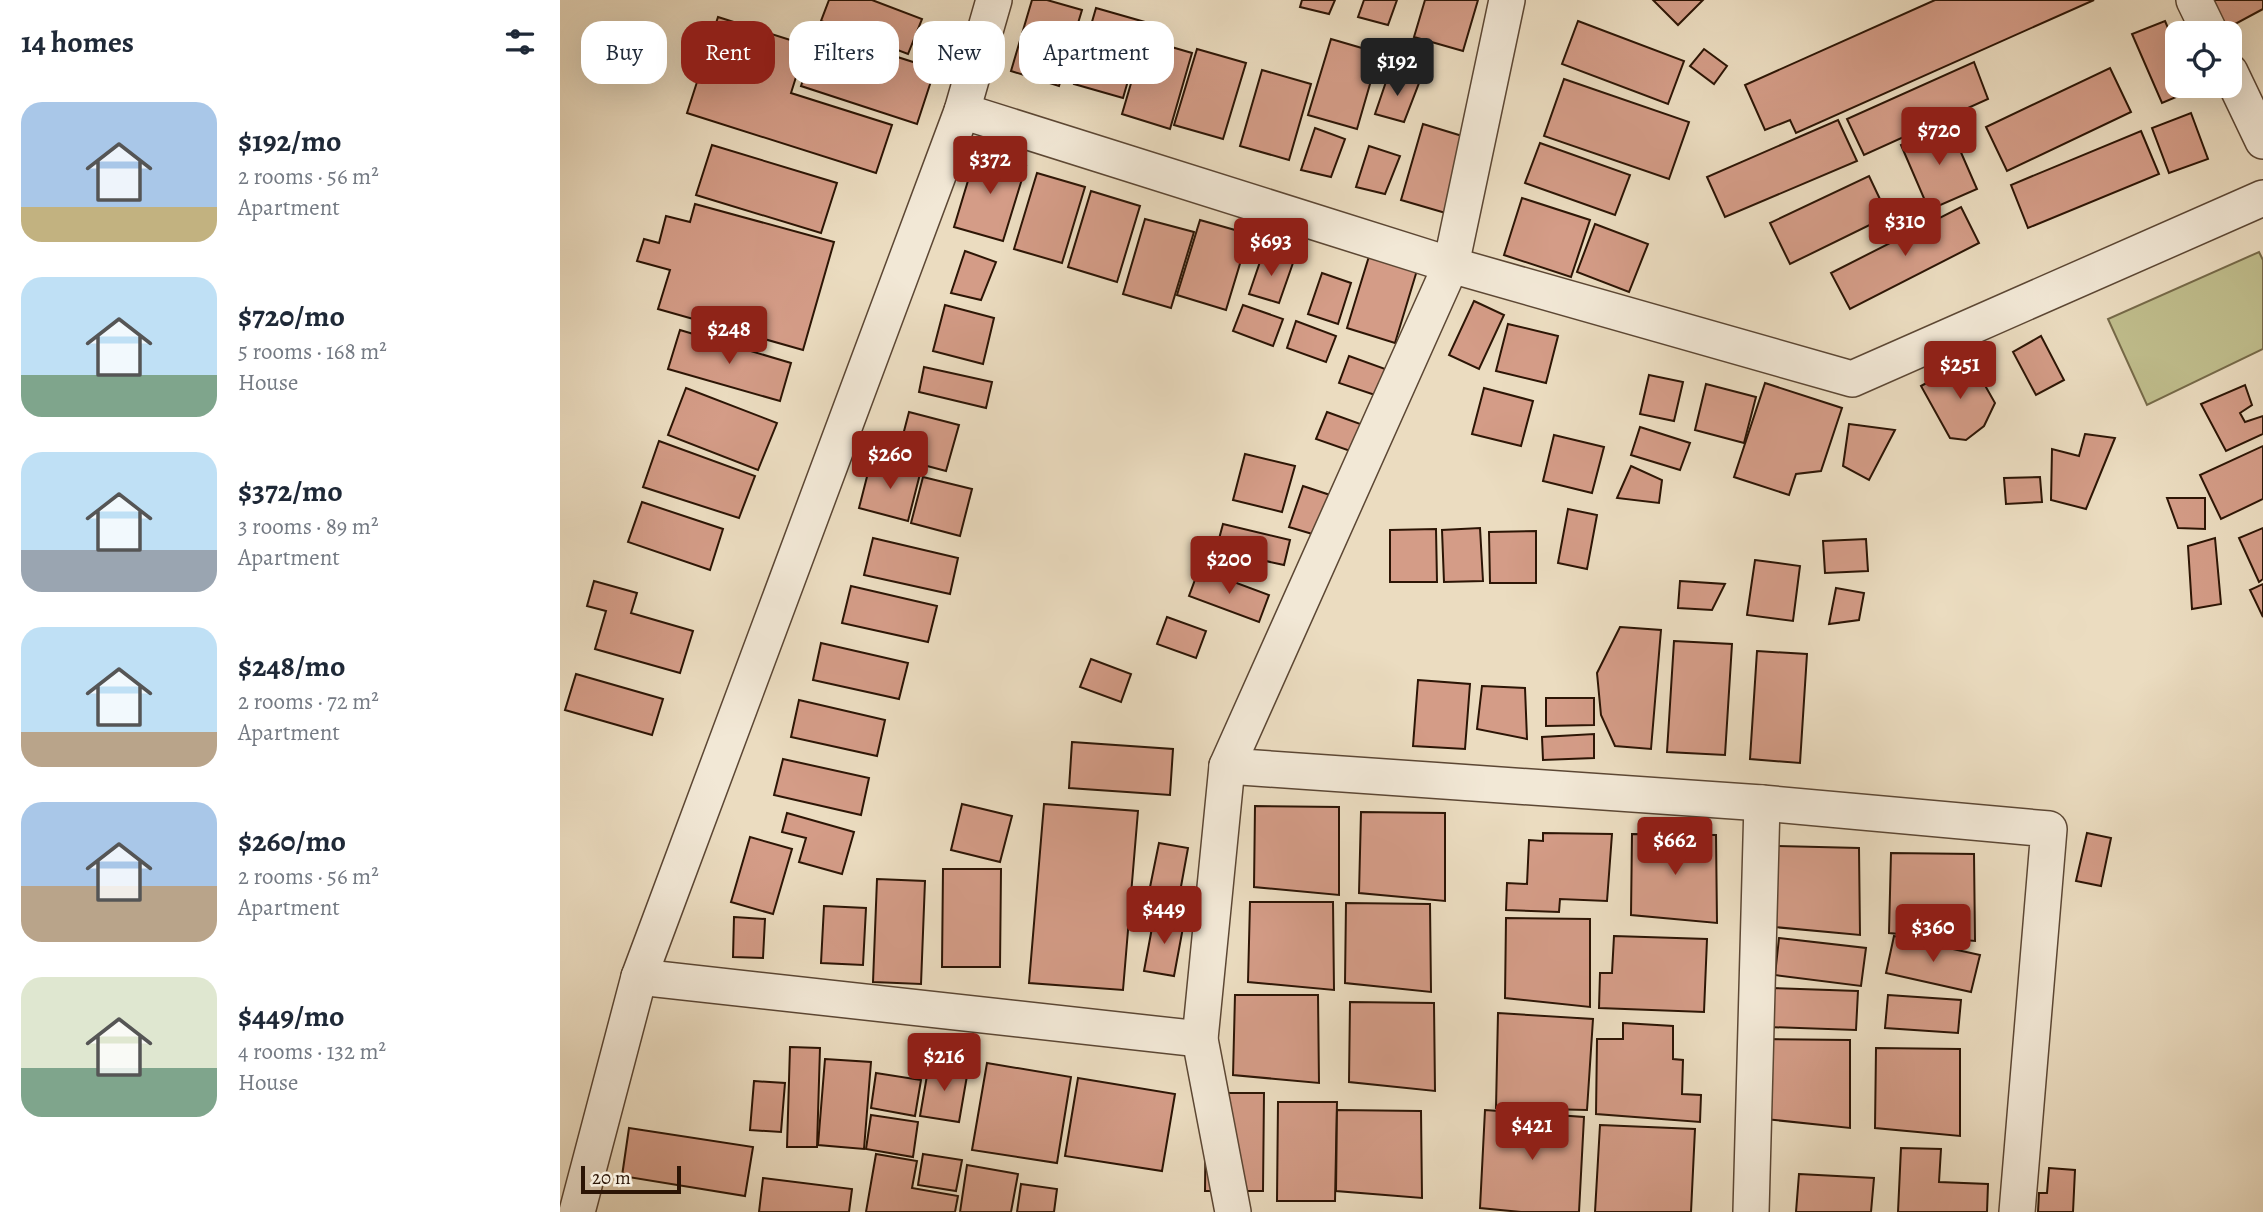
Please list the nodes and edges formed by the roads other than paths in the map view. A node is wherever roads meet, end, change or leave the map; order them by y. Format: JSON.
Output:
{"nodes":[{"id":1,"x":994,"y":0,"type":"edge"},
{"id":2,"x":1507,"y":0,"type":"edge"},
{"id":3,"x":2194,"y":0,"type":"edge"},
{"id":4,"x":2204,"y":21,"type":"edge"},
{"id":5,"x":2242,"y":97,"type":"edge"},
{"id":6,"x":962,"y":111,"type":"junction"},
{"id":7,"x":2263,"y":141,"type":"edge"},
{"id":8,"x":2263,"y":198,"type":"edge"},
{"id":9,"x":1451,"y":265,"type":"junction"},
{"id":10,"x":1227,"y":766,"type":"junction"},
{"id":11,"x":1762,"y":803,"type":"junction"},
{"id":12,"x":639,"y":977,"type":"junction"},
{"id":13,"x":1200,"y":1039,"type":"junction"},
{"id":14,"x":577,"y":1212,"type":"edge"},
{"id":15,"x":1233,"y":1212,"type":"edge"},
{"id":16,"x":1751,"y":1212,"type":"edge"},
{"id":17,"x":2017,"y":1212,"type":"edge"}],
"edges":[{"from":1,"to":6,"type":"street"},
{"from":2,"to":9,"type":"street"},
{"from":3,"to":4,"type":"street"},
{"from":5,"to":7,"type":"street"},
{"from":6,"to":9,"type":"street"},
{"from":6,"to":12,"type":"street"},
{"from":8,"to":9,"type":"street"},
{"from":9,"to":10,"type":"street"},
{"from":10,"to":11,"type":"street"},
{"from":10,"to":13,"type":"street"},
{"from":11,"to":16,"type":"street"},
{"from":11,"to":17,"type":"street"},
{"from":12,"to":13,"type":"street"},
{"from":12,"to":14,"type":"street"},
{"from":13,"to":15,"type":"street"}]}
